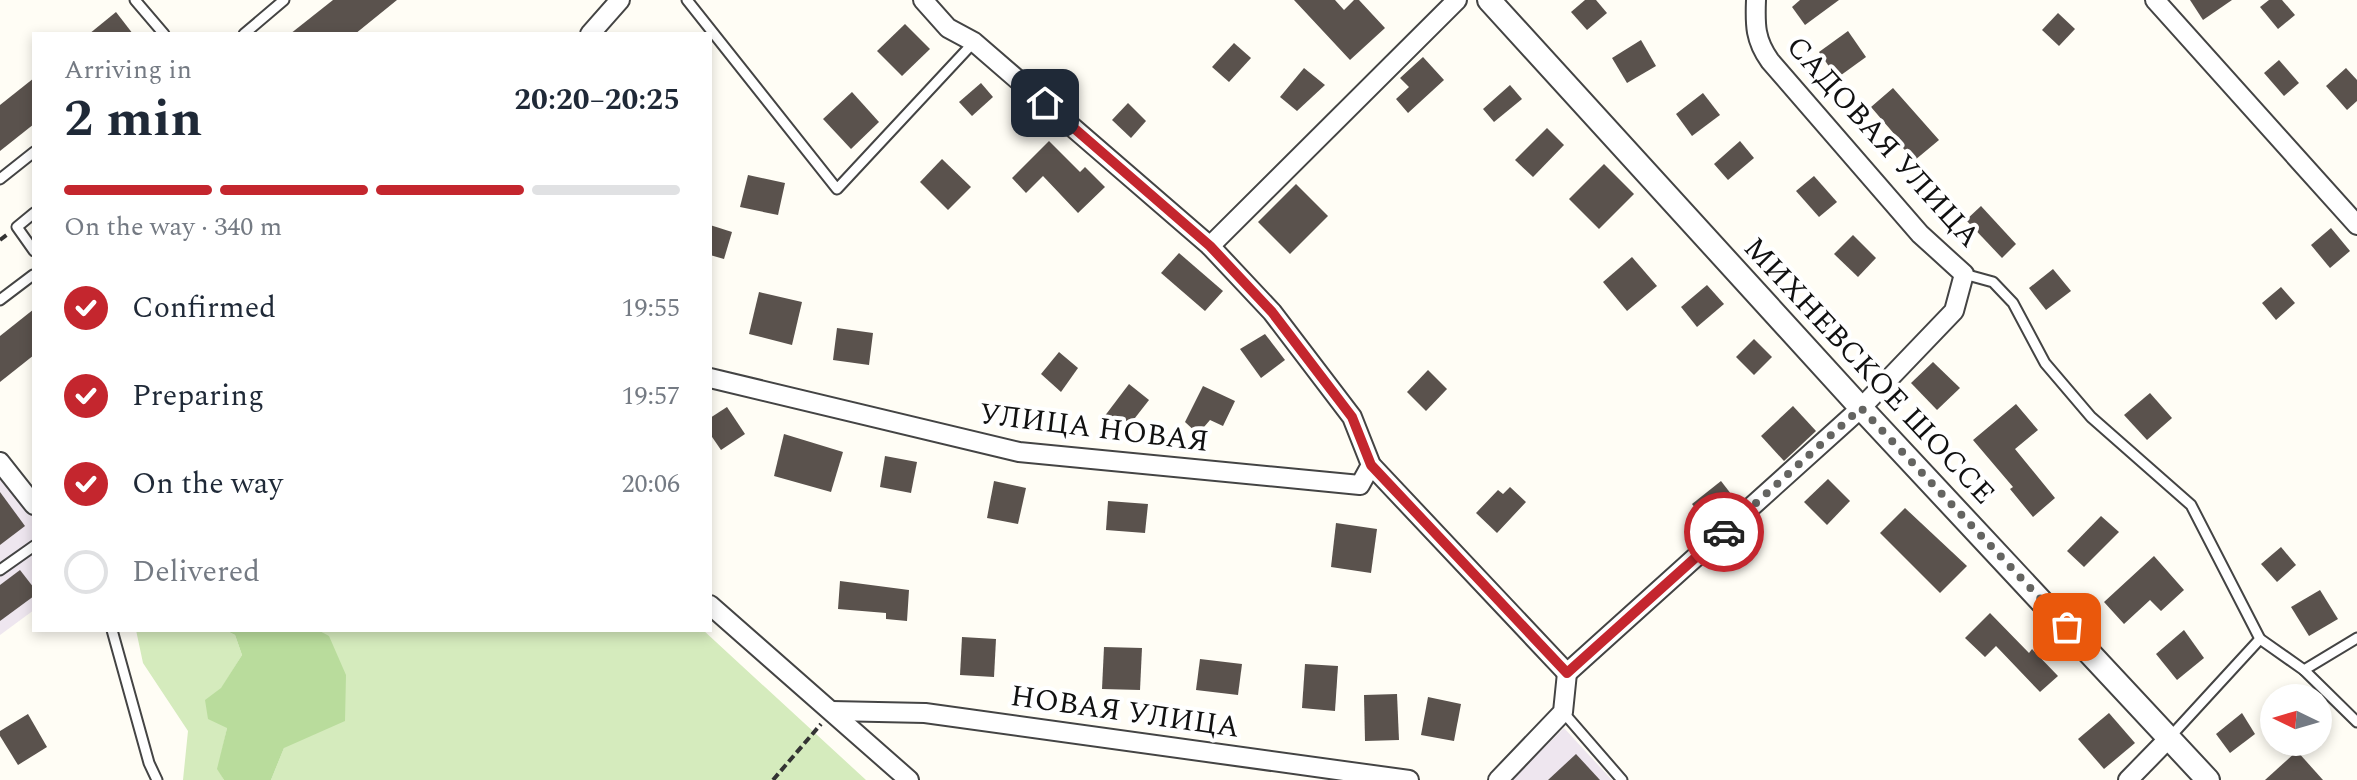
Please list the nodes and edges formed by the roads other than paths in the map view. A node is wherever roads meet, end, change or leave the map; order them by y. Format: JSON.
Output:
{"nodes":[{"id":1,"x":135,"y":0,"type":"edge"},
{"id":2,"x":284,"y":0,"type":"edge"},
{"id":3,"x":620,"y":0,"type":"edge"},
{"id":4,"x":687,"y":0,"type":"edge"},
{"id":5,"x":923,"y":0,"type":"edge"},
{"id":6,"x":1457,"y":0,"type":"edge"},
{"id":7,"x":1489,"y":0,"type":"edge"},
{"id":8,"x":1756,"y":0,"type":"edge"},
{"id":9,"x":2155,"y":0,"type":"edge"},
{"id":10,"x":162,"y":32,"type":"edge"},
{"id":11,"x":246,"y":32,"type":"edge"},
{"id":12,"x":592,"y":32,"type":"edge"},
{"id":13,"x":974,"y":42,"type":"junction"},
{"id":14,"x":32,"y":154,"type":"edge"},
{"id":15,"x":0,"y":179,"type":"edge"},
{"id":16,"x":32,"y":215,"type":"edge"},
{"id":17,"x":2357,"y":225,"type":"edge"},
{"id":18,"x":1210,"y":246,"type":"junction"},
{"id":19,"x":32,"y":248,"type":"edge"},
{"id":20,"x":1964,"y":274,"type":"junction"},
{"id":21,"x":32,"y":276,"type":"edge"},
{"id":22,"x":0,"y":300,"type":"edge"},
{"id":23,"x":712,"y":378,"type":"edge"},
{"id":24,"x":1861,"y":408,"type":"junction"},
{"id":25,"x":0,"y":462,"type":"edge"},
{"id":26,"x":1371,"y":465,"type":"junction"},
{"id":27,"x":32,"y":502,"type":"edge"},
{"id":28,"x":32,"y":547,"type":"edge"},
{"id":29,"x":0,"y":570,"type":"edge"},
{"id":30,"x":712,"y":607,"type":"edge"},
{"id":31,"x":113,"y":632,"type":"edge"},
{"id":32,"x":2357,"y":638,"type":"edge"},
{"id":33,"x":2260,"y":639,"type":"junction"},
{"id":34,"x":2304,"y":670,"type":"junction"},
{"id":35,"x":1567,"y":673,"type":"junction"},
{"id":36,"x":832,"y":711,"type":"junction"},
{"id":37,"x":1563,"y":712,"type":"junction"},
{"id":38,"x":2357,"y":722,"type":"edge"},
{"id":39,"x":2170,"y":737,"type":"junction"},
{"id":40,"x":157,"y":780,"type":"edge"},
{"id":41,"x":909,"y":780,"type":"edge"},
{"id":42,"x":1409,"y":780,"type":"edge"},
{"id":43,"x":1498,"y":780,"type":"edge"},
{"id":44,"x":1622,"y":780,"type":"edge"},
{"id":45,"x":2128,"y":780,"type":"edge"},
{"id":46,"x":2208,"y":780,"type":"edge"}],
"edges":[{"from":1,"to":10,"type":"lane"},
{"from":2,"to":11,"type":"lane"},
{"from":3,"to":12,"type":"street"},
{"from":4,"to":13,"type":"lane"},
{"from":5,"to":13,"type":"street"},
{"from":6,"to":18,"type":"street"},
{"from":7,"to":24,"type":"street","name":"МИХНЕВСКОЕ ШОССЕ"},
{"from":8,"to":20,"type":"street","name":"САДОВАЯ УЛИЦА"},
{"from":9,"to":17,"type":"street"},
{"from":13,"to":18,"type":"street"},
{"from":14,"to":15,"type":"lane"},
{"from":16,"to":19,"type":"lane"},
{"from":18,"to":26,"type":"street"},
{"from":20,"to":24,"type":"street"},
{"from":20,"to":33,"type":"lane"},
{"from":21,"to":22,"type":"lane"},
{"from":23,"to":26,"type":"street","name":"УЛИЦА НОВАЯ"},
{"from":24,"to":35,"type":"street"},
{"from":24,"to":39,"type":"street","name":"МИХНЕВСКОЕ ШОССЕ"},
{"from":25,"to":27,"type":"street"},
{"from":26,"to":35,"type":"street"},
{"from":28,"to":29,"type":"lane"},
{"from":30,"to":36,"type":"street"},
{"from":31,"to":40,"type":"lane"},
{"from":32,"to":34,"type":"lane"},
{"from":33,"to":34,"type":"lane"},
{"from":33,"to":39,"type":"lane"},
{"from":34,"to":38,"type":"lane"},
{"from":35,"to":37,"type":"street"},
{"from":36,"to":41,"type":"street"},
{"from":36,"to":42,"type":"street","name":"НОВАЯ УЛИЦА"},
{"from":37,"to":43,"type":"street"},
{"from":37,"to":44,"type":"lane"},
{"from":39,"to":45,"type":"street"},
{"from":39,"to":46,"type":"street","name":"МИХНЕВСКОЕ ШОССЕ"}]}
